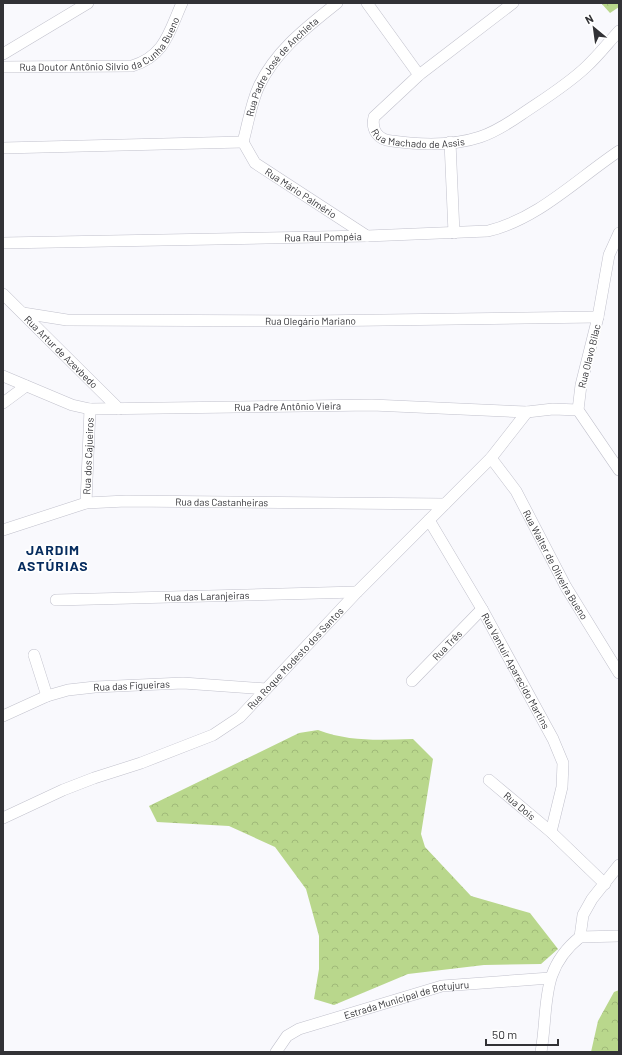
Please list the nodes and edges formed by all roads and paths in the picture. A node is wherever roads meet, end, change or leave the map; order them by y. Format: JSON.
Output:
{"nodes":[{"id":1,"x":88,"y":3,"type":"edge"},
{"id":2,"x":182,"y":3,"type":"edge"},
{"id":3,"x":337,"y":3,"type":"edge"},
{"id":4,"x":368,"y":3,"type":"edge"},
{"id":5,"x":513,"y":3,"type":"edge"},
{"id":6,"x":619,"y":31,"type":"edge"},
{"id":7,"x":3,"y":54,"type":"edge"},
{"id":8,"x":3,"y":68,"type":"edge"},
{"id":9,"x":419,"y":75,"type":"junction"},
{"id":10,"x":243,"y":142,"type":"junction"},
{"id":11,"x":450,"y":142,"type":"junction"},
{"id":12,"x":3,"y":148,"type":"edge"},
{"id":13,"x":619,"y":151,"type":"edge"},
{"id":14,"x":454,"y":233,"type":"junction"},
{"id":15,"x":619,"y":233,"type":"edge"},
{"id":16,"x":367,"y":236,"type":"junction"},
{"id":17,"x":3,"y":243,"type":"edge"},
{"id":18,"x":3,"y":294,"type":"edge"},
{"id":19,"x":23,"y":313,"type":"junction"},
{"id":20,"x":598,"y":317,"type":"junction"},
{"id":21,"x":3,"y":376,"type":"edge"},
{"id":22,"x":26,"y":386,"type":"junction"},
{"id":23,"x":3,"y":403,"type":"edge"},
{"id":24,"x":90,"y":409,"type":"junction"},
{"id":25,"x":119,"y":409,"type":"junction"},
{"id":26,"x":578,"y":410,"type":"junction"},
{"id":27,"x":527,"y":412,"type":"junction"},
{"id":28,"x":491,"y":458,"type":"junction"},
{"id":29,"x":619,"y":470,"type":"edge"},
{"id":30,"x":86,"y":503,"type":"junction"},
{"id":31,"x":445,"y":504,"type":"junction"},
{"id":32,"x":428,"y":520,"type":"junction"},
{"id":33,"x":3,"y":530,"type":"edge"},
{"id":34,"x":357,"y":592,"type":"junction"},
{"id":35,"x":56,"y":600,"type":"dead end"},
{"id":36,"x":482,"y":609,"type":"junction"},
{"id":37,"x":34,"y":655,"type":"dead end"},
{"id":38,"x":619,"y":673,"type":"edge"},
{"id":39,"x":412,"y":681,"type":"dead end"},
{"id":40,"x":266,"y":689,"type":"junction"},
{"id":41,"x":47,"y":696,"type":"junction"},
{"id":42,"x":3,"y":716,"type":"edge"},
{"id":43,"x":488,"y":780,"type":"dead end"},
{"id":44,"x":3,"y":818,"type":"edge"},
{"id":45,"x":551,"y":832,"type":"junction"},
{"id":46,"x":619,"y":864,"type":"edge"},
{"id":47,"x":605,"y":884,"type":"junction"},
{"id":48,"x":619,"y":936,"type":"edge"},
{"id":49,"x":580,"y":937,"type":"junction"},
{"id":50,"x":550,"y":978,"type":"junction"},
{"id":51,"x":543,"y":1037,"type":"junction"},
{"id":52,"x":276,"y":1052,"type":"edge"},
{"id":53,"x":541,"y":1052,"type":"edge"},
{"id":54,"x":546,"y":1052,"type":"edge"}],
"edges":[{"from":1,"to":7,"type":"street"},
{"from":2,"to":8,"type":"street","name":"Rua Doutor Antônio Silvio da Cunha Bueno"},
{"from":3,"to":10,"type":"street","name":"Rua Padre José de Anchieta"},
{"from":4,"to":9,"type":"street"},
{"from":5,"to":9,"type":"street","name":"Rua Machado de Assis"},
{"from":6,"to":11,"type":"street","name":"Rua Machado de Assis"},
{"from":9,"to":11,"type":"street","name":"Rua Machado de Assis"},
{"from":10,"to":12,"type":"street"},
{"from":10,"to":16,"type":"street","name":"Rua Mário Palmério"},
{"from":11,"to":14,"type":"street"},
{"from":13,"to":14,"type":"street","name":"Rua Raul Pompéia"},
{"from":14,"to":16,"type":"street","name":"Rua Raul Pompéia"},
{"from":15,"to":20,"type":"street","name":"Rua Olavo Bilac"},
{"from":16,"to":17,"type":"street","name":"Rua Raul Pompéia"},
{"from":18,"to":19,"type":"street","name":"Rua Artur de Azevbedo"},
{"from":19,"to":20,"type":"street","name":"Rua Olegário Mariano"},
{"from":19,"to":25,"type":"street","name":"Rua Artur de Azevbedo"},
{"from":20,"to":26,"type":"street","name":"Rua Olavo Bilac"},
{"from":21,"to":22,"type":"street","name":"Rua Padre Antônio Vieira"},
{"from":22,"to":23,"type":"street"},
{"from":22,"to":24,"type":"street","name":"Rua Padre Antônio Vieira"},
{"from":24,"to":25,"type":"street","name":"Rua Padre Antônio Vieira"},
{"from":24,"to":30,"type":"street","name":"Rua dos Cajueiros"},
{"from":25,"to":27,"type":"street","name":"Rua Padre Antônio Vieira"},
{"from":26,"to":27,"type":"street","name":"Rua Padre Antônio Vieira"},
{"from":26,"to":29,"type":"street"},
{"from":27,"to":28,"type":"street","name":"Rua Roque Modesto dos Santos"},
{"from":28,"to":31,"type":"street","name":"Rua Roque Modesto dos Santos"},
{"from":28,"to":38,"type":"street","name":"Rua Walter de Oliveira Bueno"},
{"from":30,"to":31,"type":"street","name":"Rua das Castanheiras"},
{"from":30,"to":33,"type":"street","name":"Rua das Castanheiras"},
{"from":31,"to":32,"type":"street","name":"Rua Roque Modesto dos Santos"},
{"from":32,"to":34,"type":"street","name":"Rua Roque Modesto dos Santos"},
{"from":32,"to":36,"type":"street","name":"Rua Vantuir Aparecido Martins"},
{"from":34,"to":35,"type":"street","name":"Rua das Laranjeiras"},
{"from":34,"to":40,"type":"street","name":"Rua Roque Modesto dos Santos"},
{"from":36,"to":39,"type":"street","name":"Rua Três"},
{"from":36,"to":45,"type":"street","name":"Rua Vantuir Aparecido Martins"},
{"from":37,"to":41,"type":"street"},
{"from":40,"to":41,"type":"street","name":"Rua das Figueiras"},
{"from":40,"to":44,"type":"street","name":"Rua Roque Modesto dos Santos"},
{"from":41,"to":42,"type":"street","name":"Rua das Figueiras"},
{"from":43,"to":45,"type":"street","name":"Rua Dois"},
{"from":45,"to":47,"type":"street"},
{"from":46,"to":47,"type":"street"},
{"from":47,"to":49,"type":"street"},
{"from":48,"to":49,"type":"street"},
{"from":49,"to":50,"type":"street"},
{"from":50,"to":51,"type":"street"},
{"from":50,"to":52,"type":"street","name":"Estrada Municipal de Botujuru"},
{"from":51,"to":53,"type":"street"},
{"from":51,"to":54,"type":"street"}]}
